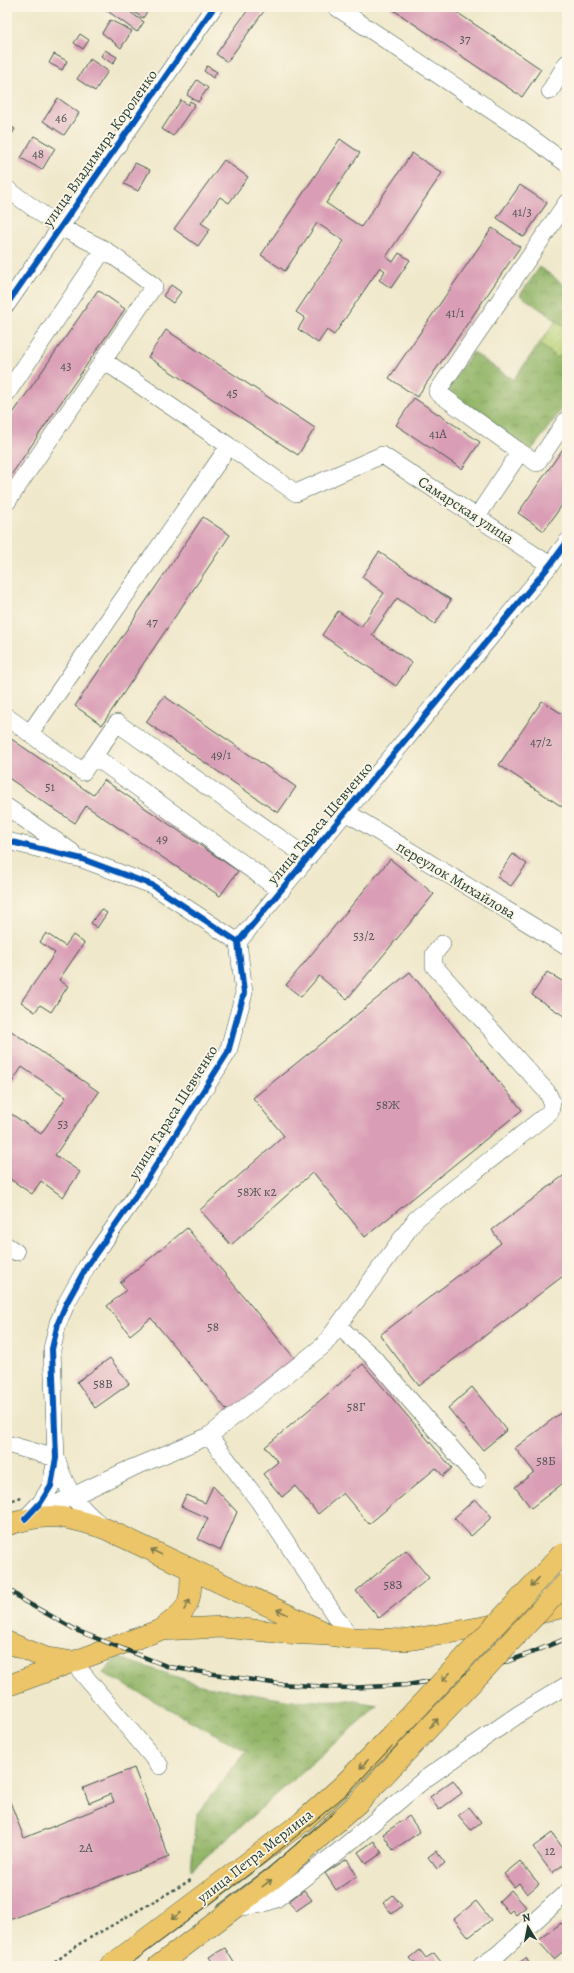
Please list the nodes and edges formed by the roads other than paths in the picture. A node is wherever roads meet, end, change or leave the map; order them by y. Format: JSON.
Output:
{"nodes":[{"id":1,"x":214,"y":7,"type":"edge"},
{"id":2,"x":341,"y":11,"type":"edge"},
{"id":3,"x":567,"y":64,"type":"edge"},
{"id":4,"x":550,"y":91,"type":"dead end"},
{"id":5,"x":567,"y":164,"type":"edge"},
{"id":6,"x":7,"y":189,"type":"edge"},
{"id":7,"x":567,"y":202,"type":"edge"},
{"id":8,"x":60,"y":227,"type":"junction"},
{"id":9,"x":104,"y":249,"type":"junction"},
{"id":10,"x":7,"y":304,"type":"edge"},
{"id":11,"x":103,"y":360,"type":"junction"},
{"id":12,"x":7,"y":393,"type":"edge"},
{"id":13,"x":567,"y":419,"type":"edge"},
{"id":14,"x":229,"y":446,"type":"junction"},
{"id":15,"x":520,"y":452,"type":"junction"},
{"id":16,"x":7,"y":502,"type":"edge"},
{"id":17,"x":476,"y":518,"type":"junction"},
{"id":18,"x":565,"y":550,"type":"edge"},
{"id":19,"x":550,"y":565,"type":"junction"},
{"id":20,"x":7,"y":717,"type":"edge"},
{"id":21,"x":30,"y":733,"type":"junction"},
{"id":22,"x":94,"y":756,"type":"junction"},
{"id":23,"x":7,"y":807,"type":"edge"},
{"id":24,"x":346,"y":812,"type":"junction"},
{"id":25,"x":7,"y":841,"type":"edge"},
{"id":26,"x":308,"y":858,"type":"junction"},
{"id":27,"x":82,"y":859,"type":"junction"},
{"id":28,"x":281,"y":891,"type":"junction"},
{"id":29,"x":238,"y":942,"type":"junction"},
{"id":30,"x":442,"y":944,"type":"dead end"},
{"id":31,"x":567,"y":947,"type":"edge"},
{"id":32,"x":338,"y":1326,"type":"junction"},
{"id":33,"x":209,"y":1436,"type":"junction"},
{"id":34,"x":7,"y":1444,"type":"edge"},
{"id":35,"x":56,"y":1458,"type":"junction"},
{"id":36,"x":478,"y":1479,"type":"dead end"},
{"id":37,"x":73,"y":1497,"type":"junction"},
{"id":38,"x":16,"y":1522,"type":"edge"},
{"id":39,"x":106,"y":1529,"type":"junction"},
{"id":40,"x":565,"y":1551,"type":"edge"},
{"id":41,"x":191,"y":1569,"type":"junction"},
{"id":42,"x":567,"y":1582,"type":"edge"},
{"id":43,"x":567,"y":1606,"type":"edge"},
{"id":44,"x":160,"y":1630,"type":"junction"},
{"id":45,"x":330,"y":1635,"type":"junction"},
{"id":46,"x":350,"y":1638,"type":"junction"},
{"id":47,"x":7,"y":1642,"type":"edge"},
{"id":48,"x":73,"y":1662,"type":"junction"},
{"id":49,"x":567,"y":1685,"type":"edge"},
{"id":50,"x":7,"y":1686,"type":"edge"},
{"id":51,"x":160,"y":1766,"type":"dead end"},
{"id":52,"x":567,"y":1892,"type":"edge"},
{"id":53,"x":235,"y":1908,"type":"junction"},
{"id":54,"x":110,"y":1966,"type":"edge"},
{"id":55,"x":158,"y":1966,"type":"edge"},
{"id":56,"x":481,"y":1966,"type":"edge"}],
"edges":[{"from":1,"to":8,"type":"street","name":"улица Владимира Короленко"},
{"from":2,"to":5,"type":"street"},
{"from":3,"to":4,"type":"street"},
{"from":6,"to":8,"type":"street"},
{"from":7,"to":15,"type":"street"},
{"from":8,"to":9,"type":"street"},
{"from":8,"to":10,"type":"street","name":"улица Владимира Короленко"},
{"from":9,"to":11,"type":"street"},
{"from":9,"to":12,"type":"street"},
{"from":11,"to":14,"type":"street"},
{"from":11,"to":16,"type":"street"},
{"from":13,"to":15,"type":"street"},
{"from":14,"to":17,"type":"street","name":"Самарская улица"},
{"from":14,"to":21,"type":"street"},
{"from":15,"to":17,"type":"street"},
{"from":17,"to":19,"type":"street","name":"Самарская улица"},
{"from":18,"to":19,"type":"street","name":"улица Тараса Шевченко"},
{"from":19,"to":24,"type":"street","name":"улица Тараса Шевченко"},
{"from":20,"to":21,"type":"street"},
{"from":21,"to":22,"type":"street"},
{"from":22,"to":26,"type":"street"},
{"from":22,"to":28,"type":"street"},
{"from":23,"to":27,"type":"street"},
{"from":24,"to":26,"type":"street","name":"улица Тараса Шевченко"},
{"from":24,"to":31,"type":"street","name":"переулок Михайлова"},
{"from":25,"to":27,"type":"street"},
{"from":26,"to":28,"type":"street","name":"улица Тараса Шевченко"},
{"from":27,"to":29,"type":"street"},
{"from":28,"to":29,"type":"street","name":"улица Тараса Шевченко"},
{"from":29,"to":35,"type":"street","name":"улица Тараса Шевченко"},
{"from":30,"to":32,"type":"street"},
{"from":32,"to":33,"type":"street"},
{"from":32,"to":36,"type":"street"},
{"from":33,"to":37,"type":"street"},
{"from":33,"to":46,"type":"street"},
{"from":34,"to":35,"type":"street"},
{"from":35,"to":37,"type":"street","name":"улица Тараса Шевченко"},
{"from":35,"to":38,"type":"street","name":"улица Тараса Шевченко"},
{"from":37,"to":38,"type":"street"},
{"from":37,"to":39,"type":"street","name":"улица Тараса Шевченко"},
{"from":38,"to":39,"type":"main road"},
{"from":41,"to":39,"type":"main road","one_way":true},
{"from":40,"to":54,"type":"main road","name":"улица Петра Мерлина","one_way":true,"bridge":true},
{"from":44,"to":41,"type":"main road","one_way":true},
{"from":45,"to":41,"type":"main road","one_way":true},
{"from":53,"to":42,"type":"main road","name":"улица Петра Мерлина","one_way":true,"bridge":true},
{"from":43,"to":46,"type":"main road"},
{"from":44,"to":45,"type":"main road"},
{"from":44,"to":48,"type":"main road"},
{"from":45,"to":46,"type":"main road"},
{"from":47,"to":48,"type":"main road"},
{"from":48,"to":50,"type":"main road"},
{"from":48,"to":51,"type":"street"},
{"from":49,"to":53,"type":"street"},
{"from":52,"to":56,"type":"street"},
{"from":53,"to":55,"type":"main road","name":"улица Петра Мерлина"}]}
